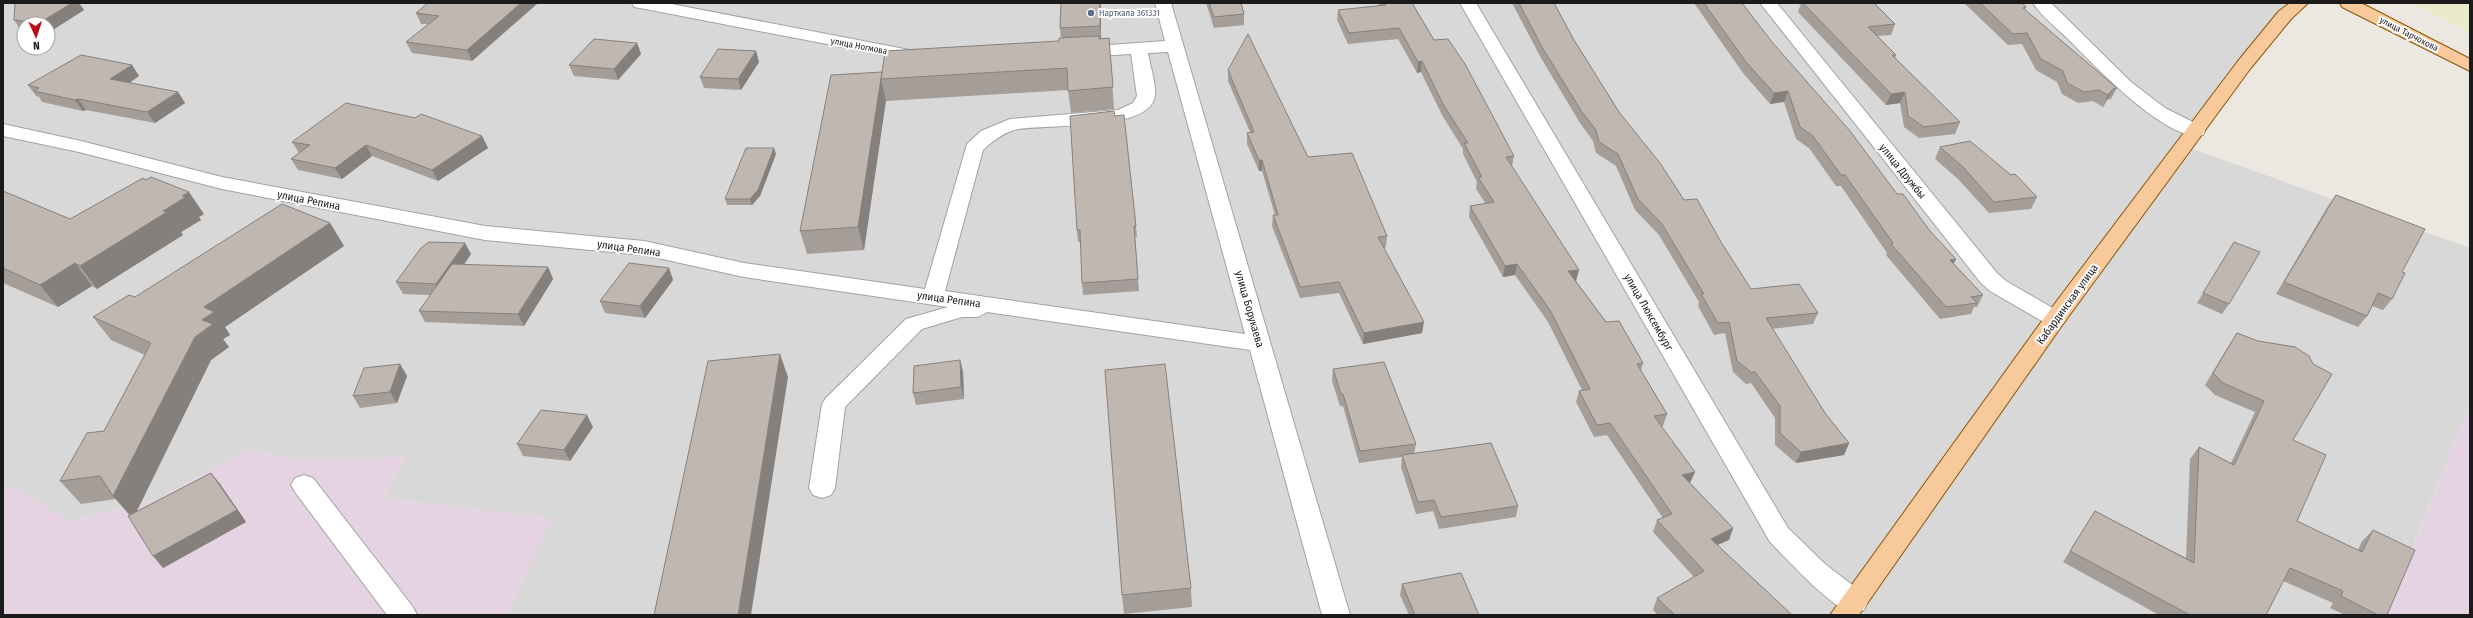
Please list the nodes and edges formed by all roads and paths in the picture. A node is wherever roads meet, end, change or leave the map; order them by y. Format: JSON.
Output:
{"nodes":[{"id":1,"x":640,"y":3,"type":"edge"},
{"id":2,"x":1164,"y":3,"type":"edge"},
{"id":3,"x":1468,"y":3,"type":"edge"},
{"id":4,"x":1768,"y":3,"type":"edge"},
{"id":5,"x":2041,"y":3,"type":"edge"},
{"id":6,"x":2300,"y":3,"type":"edge"},
{"id":7,"x":2348,"y":3,"type":"edge"},
{"id":8,"x":1175,"y":46,"type":"junction"},
{"id":9,"x":1139,"y":49,"type":"junction"},
{"id":10,"x":1062,"y":54,"type":"edge"},
{"id":11,"x":932,"y":58,"type":"edge"},
{"id":12,"x":2470,"y":66,"type":"edge"},
{"id":13,"x":3,"y":130,"type":"edge"},
{"id":14,"x":2196,"y":131,"type":"junction"},
{"id":15,"x":933,"y":297,"type":"junction"},
{"id":16,"x":1005,"y":307,"type":"junction"},
{"id":17,"x":2055,"y":318,"type":"junction"},
{"id":18,"x":1260,"y":344,"type":"junction"},
{"id":19,"x":304,"y":485,"type":"dead end"},
{"id":20,"x":822,"y":488,"type":"dead end"},
{"id":21,"x":1849,"y":608,"type":"edge"},
{"id":22,"x":403,"y":615,"type":"edge"},
{"id":23,"x":1336,"y":615,"type":"edge"}],
"edges":[{"from":1,"to":11,"type":"street","name":"улица Ногмова"},
{"from":2,"to":8,"type":"street","name":"улица Борукаева"},
{"from":3,"to":21,"type":"street","name":"улица Люксембург"},
{"from":4,"to":17,"type":"street","name":"улица Дружбы"},
{"from":5,"to":14,"type":"street"},
{"from":6,"to":14,"type":"main road","name":"Кабардинская улица"},
{"from":7,"to":12,"type":"main road","name":"улица Тарчокова"},
{"from":8,"to":9,"type":"street"},
{"from":8,"to":18,"type":"street","name":"улица Борукаева"},
{"from":9,"to":10,"type":"street"},
{"from":9,"to":15,"type":"street"},
{"from":13,"to":15,"type":"street","name":"улица Репина"},
{"from":14,"to":17,"type":"main road","name":"Кабардинская улица"},
{"from":15,"to":16,"type":"street","name":"улица Репина"},
{"from":16,"to":18,"type":"street","name":"улица Репина"},
{"from":16,"to":20,"type":"street"},
{"from":17,"to":21,"type":"main road","name":"Кабардинская улица"},
{"from":18,"to":23,"type":"street","name":"улица Борукаева"},
{"from":19,"to":22,"type":"street"}]}
